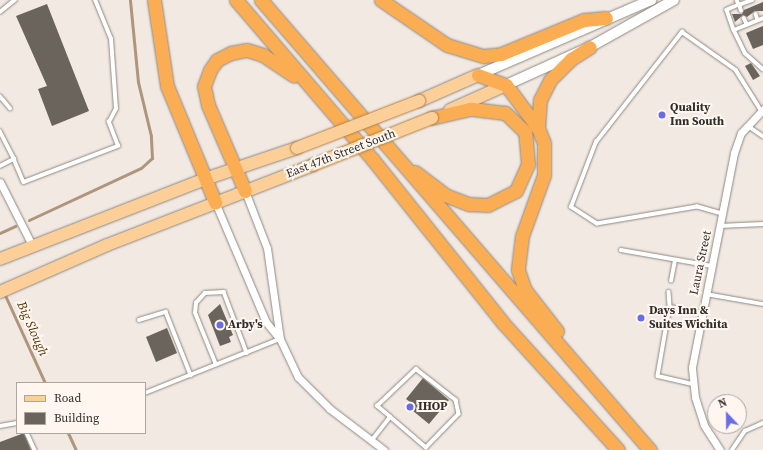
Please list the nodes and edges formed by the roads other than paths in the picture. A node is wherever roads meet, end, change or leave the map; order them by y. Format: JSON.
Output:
{"nodes":[{"id":1,"x":15,"y":0,"type":"edge"},
{"id":2,"x":95,"y":0,"type":"edge"},
{"id":3,"x":154,"y":0,"type":"edge"},
{"id":4,"x":236,"y":0,"type":"edge"},
{"id":5,"x":261,"y":0,"type":"edge"},
{"id":6,"x":381,"y":0,"type":"edge"},
{"id":7,"x":651,"y":0,"type":"edge"},
{"id":8,"x":674,"y":0,"type":"edge"},
{"id":9,"x":737,"y":0,"type":"edge"},
{"id":10,"x":751,"y":0,"type":"edge"},
{"id":11,"x":739,"y":5,"type":"junction"},
{"id":12,"x":752,"y":6,"type":"dead end"},
{"id":13,"x":741,"y":11,"type":"dead end"},
{"id":14,"x":0,"y":12,"type":"edge"},
{"id":15,"x":756,"y":14,"type":"dead end"},
{"id":16,"x":606,"y":18,"type":"junction"},
{"id":17,"x":744,"y":18,"type":"dead end"},
{"id":18,"x":763,"y":18,"type":"edge"},
{"id":19,"x":758,"y":20,"type":"junction"},
{"id":20,"x":747,"y":24,"type":"junction"},
{"id":21,"x":734,"y":30,"type":"junction"},
{"id":22,"x":590,"y":47,"type":"junction"},
{"id":23,"x":762,"y":64,"type":"edge"},
{"id":24,"x":763,"y":69,"type":"edge"},
{"id":25,"x":478,"y":75,"type":"junction"},
{"id":26,"x":506,"y":85,"type":"junction"},
{"id":27,"x":310,"y":88,"type":"junction"},
{"id":28,"x":0,"y":96,"type":"edge"},
{"id":29,"x":10,"y":108,"type":"dead end"},
{"id":30,"x":762,"y":109,"type":"edge"},
{"id":31,"x":432,"y":118,"type":"junction"},
{"id":32,"x":747,"y":125,"type":"junction"},
{"id":33,"x":538,"y":128,"type":"junction"},
{"id":34,"x":0,"y":131,"type":"edge"},
{"id":35,"x":763,"y":136,"type":"edge"},
{"id":36,"x":394,"y":156,"type":"junction"},
{"id":37,"x":14,"y":159,"type":"junction"},
{"id":38,"x":0,"y":166,"type":"edge"},
{"id":39,"x":235,"y":169,"type":"junction"},
{"id":40,"x":205,"y":179,"type":"junction"},
{"id":41,"x":0,"y":182,"type":"edge"},
{"id":42,"x":246,"y":191,"type":"junction"},
{"id":43,"x":215,"y":202,"type":"junction"},
{"id":44,"x":722,"y":214,"type":"junction"},
{"id":45,"x":763,"y":224,"type":"edge"},
{"id":46,"x":720,"y":226,"type":"junction"},
{"id":47,"x":33,"y":246,"type":"junction"},
{"id":48,"x":621,"y":250,"type":"dead end"},
{"id":49,"x":0,"y":259,"type":"edge"},
{"id":50,"x":675,"y":260,"type":"junction"},
{"id":51,"x":712,"y":266,"type":"junction"},
{"id":52,"x":671,"y":281,"type":"dead end"},
{"id":53,"x":0,"y":292,"type":"edge"},
{"id":54,"x":669,"y":292,"type":"dead end"},
{"id":55,"x":706,"y":294,"type":"junction"},
{"id":56,"x":763,"y":304,"type":"edge"},
{"id":57,"x":670,"y":307,"type":"junction"},
{"id":58,"x":702,"y":313,"type":"junction"},
{"id":59,"x":139,"y":320,"type":"dead end"},
{"id":60,"x":280,"y":339,"type":"junction"},
{"id":61,"x":247,"y":353,"type":"junction"},
{"id":62,"x":216,"y":365,"type":"junction"},
{"id":63,"x":191,"y":375,"type":"junction"},
{"id":64,"x":694,"y":384,"type":"junction"},
{"id":65,"x":146,"y":393,"type":"edge"},
{"id":66,"x":607,"y":401,"type":"junction"},
{"id":67,"x":390,"y":417,"type":"junction"},
{"id":68,"x":16,"y":423,"type":"edge"},
{"id":69,"x":763,"y":423,"type":"edge"},
{"id":70,"x":0,"y":426,"type":"edge"},
{"id":71,"x":27,"y":434,"type":"edge"},
{"id":72,"x":372,"y":440,"type":"junction"},
{"id":73,"x":35,"y":450,"type":"edge"},
{"id":74,"x":384,"y":450,"type":"edge"},
{"id":75,"x":618,"y":450,"type":"edge"},
{"id":76,"x":650,"y":450,"type":"edge"},
{"id":77,"x":720,"y":450,"type":"edge"},
{"id":78,"x":732,"y":450,"type":"edge"}],
"edges":[{"from":1,"to":14,"type":"lane"},
{"from":2,"to":37,"type":"lane"},
{"from":3,"to":40,"type":"highway"},
{"from":4,"to":27,"type":"highway"},
{"from":5,"to":36,"type":"highway"},
{"from":6,"to":16,"type":"highway"},
{"from":7,"to":16,"type":"main road","name":"East 47th Street South"},
{"from":8,"to":22,"type":"main road","name":"East 47th Street South"},
{"from":9,"to":11,"type":"lane"},
{"from":10,"to":11,"type":"lane"},
{"from":10,"to":12,"type":"lane"},
{"from":11,"to":13,"type":"lane"},
{"from":11,"to":21,"type":"lane"},
{"from":15,"to":19,"type":"lane"},
{"from":16,"to":25,"type":"main road","name":"East 47th Street South"},
{"from":17,"to":20,"type":"lane"},
{"from":18,"to":19,"type":"lane"},
{"from":19,"to":20,"type":"lane"},
{"from":20,"to":21,"type":"lane"},
{"from":21,"to":23,"type":"lane"},
{"from":22,"to":26,"type":"main road","name":"East 47th Street South"},
{"from":22,"to":33,"type":"highway"},
{"from":23,"to":24,"type":"lane"},
{"from":25,"to":26,"type":"highway"},
{"from":25,"to":39,"type":"main road","name":"East 47th Street South","bridge":true},
{"from":26,"to":31,"type":"main road","name":"East 47th Street South"},
{"from":26,"to":33,"type":"highway"},
{"from":27,"to":39,"type":"highway"},
{"from":27,"to":75,"type":"highway"},
{"from":28,"to":29,"type":"lane"},
{"from":30,"to":32,"type":"street","name":"Laura Street"},
{"from":30,"to":44,"type":"lane"},
{"from":31,"to":36,"type":"highway"},
{"from":31,"to":42,"type":"main road","name":"East 47th Street South","bridge":true},
{"from":32,"to":35,"type":"lane"},
{"from":32,"to":44,"type":"street","name":"Laura Street"},
{"from":33,"to":66,"type":"highway"},
{"from":34,"to":37,"type":"lane"},
{"from":36,"to":66,"type":"highway"},
{"from":37,"to":38,"type":"lane"},
{"from":39,"to":40,"type":"main road","name":"East 47th Street South"},
{"from":39,"to":42,"type":"highway"},
{"from":40,"to":43,"type":"highway"},
{"from":40,"to":47,"type":"main road","name":"East 47th Street South"},
{"from":41,"to":47,"type":"street"},
{"from":42,"to":43,"type":"main road","name":"East 47th Street South"},
{"from":42,"to":60,"type":"street"},
{"from":43,"to":53,"type":"main road","name":"East 47th Street South"},
{"from":43,"to":60,"type":"street"},
{"from":44,"to":46,"type":"street","name":"Laura Street"},
{"from":45,"to":46,"type":"lane"},
{"from":46,"to":51,"type":"street","name":"Laura Street"},
{"from":47,"to":49,"type":"main road","name":"East 47th Street South"},
{"from":48,"to":50,"type":"lane"},
{"from":50,"to":51,"type":"lane"},
{"from":50,"to":52,"type":"lane"},
{"from":51,"to":55,"type":"street","name":"Laura Street"},
{"from":54,"to":57,"type":"lane"},
{"from":55,"to":56,"type":"lane"},
{"from":55,"to":58,"type":"street","name":"Laura Street"},
{"from":57,"to":58,"type":"lane"},
{"from":57,"to":64,"type":"lane"},
{"from":58,"to":64,"type":"street","name":"Laura Street"},
{"from":59,"to":63,"type":"lane"},
{"from":60,"to":61,"type":"lane"},
{"from":60,"to":72,"type":"street"},
{"from":61,"to":62,"type":"lane"},
{"from":61,"to":62,"type":"lane"},
{"from":62,"to":63,"type":"lane"},
{"from":63,"to":65,"type":"lane"},
{"from":64,"to":77,"type":"street","name":"Laura Street"},
{"from":66,"to":76,"type":"highway"},
{"from":67,"to":67,"type":"lane"},
{"from":67,"to":72,"type":"lane"},
{"from":68,"to":70,"type":"lane"},
{"from":69,"to":78,"type":"lane"},
{"from":71,"to":73,"type":"lane"},
{"from":72,"to":74,"type":"street"}]}
